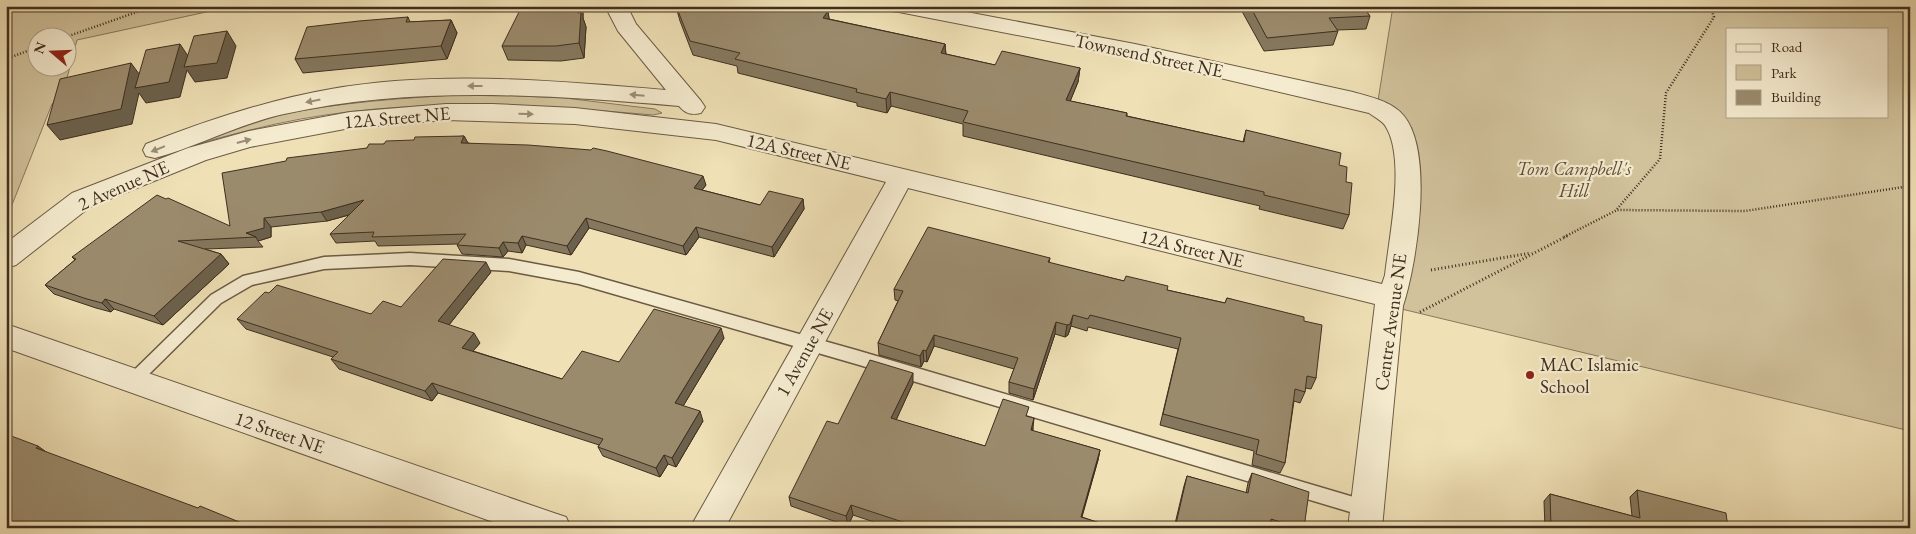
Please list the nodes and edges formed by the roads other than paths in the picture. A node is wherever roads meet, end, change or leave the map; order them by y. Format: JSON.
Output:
{"nodes":[{"id":1,"x":616,"y":6,"type":"edge"},
{"id":2,"x":899,"y":6,"type":"edge"},
{"id":3,"x":686,"y":99,"type":"junction"},
{"id":4,"x":1395,"y":120,"type":"joint"},
{"id":5,"x":716,"y":132,"type":"junction"},
{"id":6,"x":197,"y":154,"type":"joint"},
{"id":7,"x":902,"y":176,"type":"junction"},
{"id":8,"x":81,"y":200,"type":"junction"},
{"id":9,"x":6,"y":258,"type":"edge"},
{"id":10,"x":1394,"y":286,"type":"junction"},
{"id":11,"x":6,"y":336,"type":"edge"},
{"id":12,"x":808,"y":343,"type":"junction"},
{"id":13,"x":132,"y":380,"type":"junction"},
{"id":14,"x":1366,"y":518,"type":"edge"},
{"id":15,"x":554,"y":528,"type":"edge"},
{"id":16,"x":707,"y":528,"type":"edge"}],
"edges":[{"from":1,"to":3,"type":"street"},
{"from":2,"to":4,"type":"street","name":"Townsend Street NE"},
{"from":3,"to":5,"type":"street"},
{"from":3,"to":8,"type":"street","name":"12A Street NE","one_way":true},
{"from":4,"to":10,"type":"street","name":"Centre Avenue NE"},
{"from":6,"to":5,"type":"street","name":"12A Street NE","one_way":true},
{"from":5,"to":7,"type":"street","name":"12A Street NE"},
{"from":6,"to":8,"type":"street","name":"2 Avenue NE"},
{"from":7,"to":10,"type":"street","name":"12A Street NE"},
{"from":7,"to":12,"type":"street","name":"1 Avenue NE"},
{"from":8,"to":9,"type":"street","name":"2 Avenue NE"},
{"from":10,"to":14,"type":"street","name":"Centre Avenue NE"},
{"from":11,"to":13,"type":"street","name":"12 Street NE"},
{"from":12,"to":13,"type":"lane"},
{"from":12,"to":14,"type":"lane"},
{"from":12,"to":16,"type":"street","name":"1 Avenue NE"},
{"from":13,"to":15,"type":"street","name":"12 Street NE"}]}
